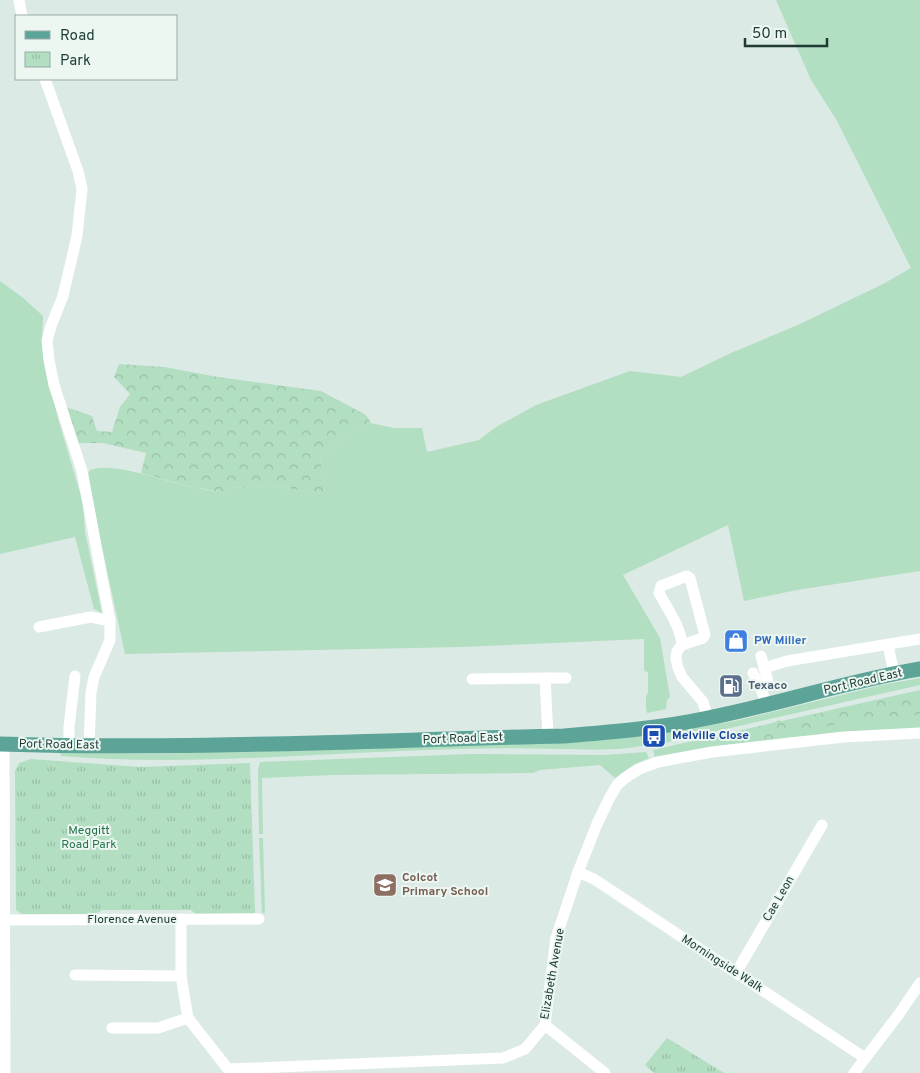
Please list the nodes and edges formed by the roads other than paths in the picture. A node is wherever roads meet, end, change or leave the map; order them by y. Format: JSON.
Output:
{"nodes":[{"id":1,"x":19,"y":0,"type":"edge"},
{"id":2,"x":22,"y":15,"type":"edge"},
{"id":3,"x":45,"y":80,"type":"edge"},
{"id":4,"x":110,"y":621,"type":"junction"},
{"id":5,"x":39,"y":627,"type":"dead end"},
{"id":6,"x":920,"y":639,"type":"edge"},
{"id":7,"x":682,"y":645,"type":"junction"},
{"id":8,"x":888,"y":645,"type":"junction"},
{"id":9,"x":761,"y":656,"type":"dead end"},
{"id":10,"x":764,"y":668,"type":"junction"},
{"id":11,"x":920,"y":669,"type":"edge"},
{"id":12,"x":753,"y":673,"type":"dead end"},
{"id":13,"x":894,"y":674,"type":"junction"},
{"id":14,"x":75,"y":676,"type":"dead end"},
{"id":15,"x":545,"y":678,"type":"junction"},
{"id":16,"x":566,"y":678,"type":"dead end"},
{"id":17,"x":479,"y":682,"type":"dead end"},
{"id":18,"x":768,"y":682,"type":"dead end"},
{"id":19,"x":765,"y":706,"type":"junction"},
{"id":20,"x":708,"y":718,"type":"junction"},
{"id":21,"x":920,"y":733,"type":"edge"},
{"id":22,"x":548,"y":736,"type":"junction"},
{"id":23,"x":2,"y":744,"type":"edge"},
{"id":24,"x":69,"y":746,"type":"junction"},
{"id":25,"x":89,"y":746,"type":"junction"},
{"id":26,"x":2,"y":799,"type":"edge"},
{"id":27,"x":822,"y":825,"type":"dead end"},
{"id":28,"x":578,"y":872,"type":"junction"},
{"id":29,"x":3,"y":903,"type":"edge"},
{"id":30,"x":181,"y":919,"type":"junction"},
{"id":31,"x":259,"y":919,"type":"dead end"},
{"id":32,"x":5,"y":920,"type":"junction"},
{"id":33,"x":736,"y":973,"type":"junction"},
{"id":34,"x":75,"y":975,"type":"dead end"},
{"id":35,"x":181,"y":976,"type":"junction"},
{"id":36,"x":920,"y":983,"type":"edge"},
{"id":37,"x":188,"y":1018,"type":"junction"},
{"id":38,"x":544,"y":1025,"type":"junction"},
{"id":39,"x":112,"y":1028,"type":"dead end"},
{"id":40,"x":2,"y":1050,"type":"edge"},
{"id":41,"x":865,"y":1058,"type":"junction"},
{"id":42,"x":228,"y":1071,"type":"edge"},
{"id":43,"x":5,"y":1073,"type":"edge"},
{"id":44,"x":605,"y":1073,"type":"edge"},
{"id":45,"x":854,"y":1073,"type":"edge"}],
"edges":[{"from":1,"to":2,"type":"street"},
{"from":3,"to":4,"type":"street"},
{"from":4,"to":5,"type":"street"},
{"from":4,"to":25,"type":"street"},
{"from":6,"to":8,"type":"street"},
{"from":7,"to":7,"type":"street"},
{"from":7,"to":20,"type":"street"},
{"from":8,"to":10,"type":"street"},
{"from":8,"to":13,"type":"street"},
{"from":9,"to":10,"type":"street"},
{"from":10,"to":18,"type":"street"},
{"from":11,"to":13,"type":"main road","name":"Port Road East"},
{"from":12,"to":19,"type":"street"},
{"from":13,"to":19,"type":"main road","name":"Port Road East"},
{"from":14,"to":24,"type":"street"},
{"from":15,"to":16,"type":"street"},
{"from":15,"to":17,"type":"street"},
{"from":15,"to":22,"type":"street"},
{"from":19,"to":20,"type":"main road","name":"Port Road East"},
{"from":20,"to":22,"type":"main road","name":"Port Road East"},
{"from":21,"to":28,"type":"street","name":"Elizabeth Avenue"},
{"from":22,"to":25,"type":"main road","name":"Port Road East"},
{"from":23,"to":24,"type":"main road","name":"Port Road East"},
{"from":23,"to":26,"type":"street"},
{"from":24,"to":25,"type":"main road","name":"Port Road East"},
{"from":26,"to":29,"type":"street"},
{"from":27,"to":33,"type":"street","name":"Cae Leon"},
{"from":28,"to":33,"type":"street","name":"Morningside Walk"},
{"from":28,"to":38,"type":"street","name":"Elizabeth Avenue"},
{"from":29,"to":32,"type":"street"},
{"from":30,"to":31,"type":"street","name":"Florence Avenue"},
{"from":30,"to":32,"type":"street","name":"Florence Avenue"},
{"from":30,"to":35,"type":"street"},
{"from":32,"to":40,"type":"street"},
{"from":33,"to":41,"type":"street","name":"Morningside Walk"},
{"from":34,"to":35,"type":"street"},
{"from":35,"to":37,"type":"street"},
{"from":36,"to":41,"type":"street"},
{"from":37,"to":39,"type":"street"},
{"from":37,"to":42,"type":"street"},
{"from":38,"to":42,"type":"street","name":"Elizabeth Avenue"},
{"from":38,"to":44,"type":"street"},
{"from":40,"to":43,"type":"street"},
{"from":41,"to":45,"type":"street"}]}
